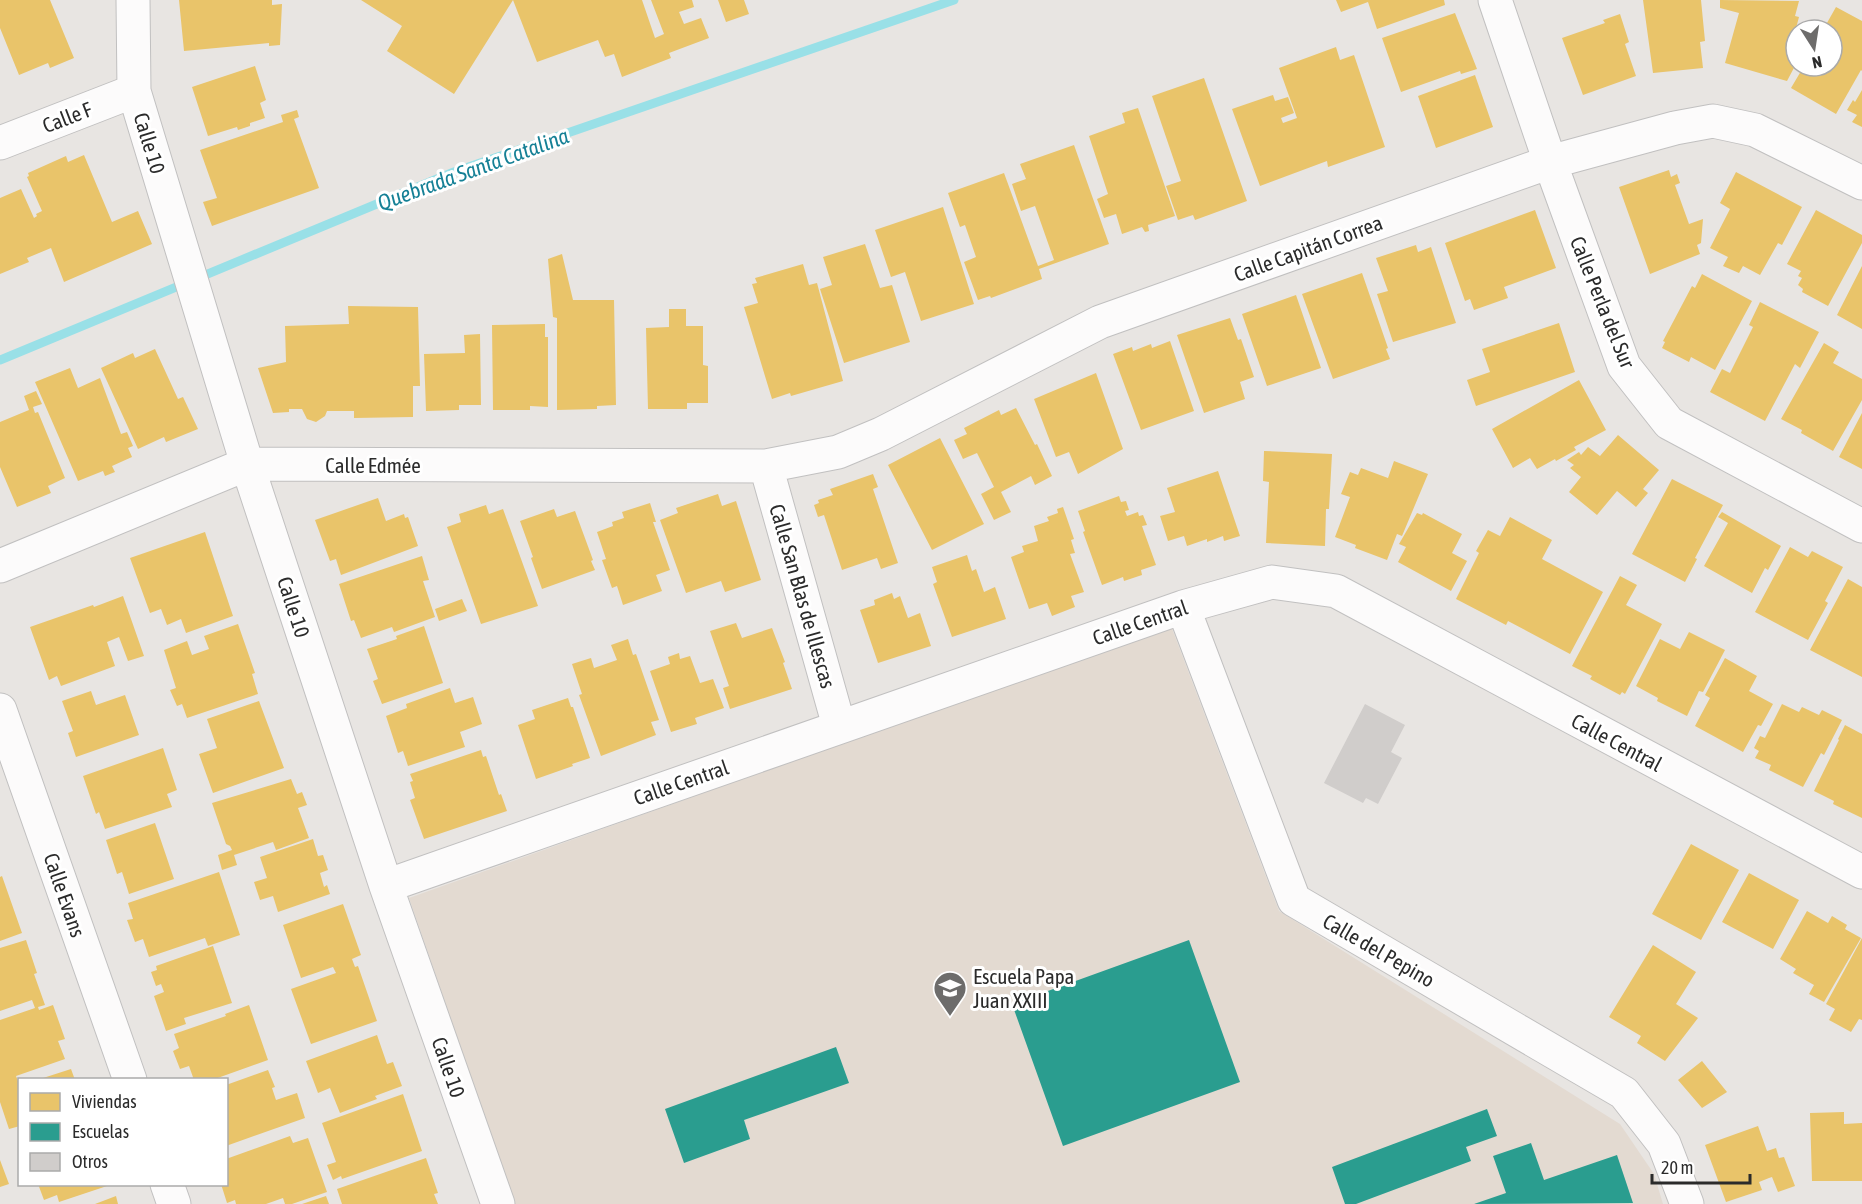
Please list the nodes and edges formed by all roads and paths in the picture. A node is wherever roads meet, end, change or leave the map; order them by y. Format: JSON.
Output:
{"nodes":[{"id":1,"x":133,"y":0,"type":"edge"},
{"id":2,"x":1494,"y":0,"type":"edge"},
{"id":3,"x":134,"y":91,"type":"junction"},
{"id":4,"x":0,"y":142,"type":"edge"},
{"id":5,"x":1550,"y":162,"type":"junction"},
{"id":6,"x":1862,"y":183,"type":"edge"},
{"id":7,"x":248,"y":464,"type":"junction"},
{"id":8,"x":766,"y":466,"type":"junction"},
{"id":9,"x":1862,"y":526,"type":"edge"},
{"id":10,"x":0,"y":566,"type":"edge"},
{"id":11,"x":1183,"y":607,"type":"junction"},
{"id":12,"x":0,"y":710,"type":"edge"},
{"id":13,"x":839,"y":726,"type":"junction"},
{"id":14,"x":1862,"y":872,"type":"edge"},
{"id":15,"x":386,"y":886,"type":"junction"},
{"id":16,"x":129,"y":1078,"type":"edge"},
{"id":17,"x":167,"y":1186,"type":"edge"},
{"id":18,"x":174,"y":1204,"type":"edge"},
{"id":19,"x":498,"y":1204,"type":"edge"},
{"id":20,"x":1687,"y":1204,"type":"edge"}],
"edges":[{"from":1,"to":3,"type":"street","name":"Calle 10"},
{"from":2,"to":5,"type":"street","name":"Calle Perla del Sur"},
{"from":3,"to":4,"type":"street","name":"Calle F"},
{"from":3,"to":7,"type":"street","name":"Calle 10"},
{"from":5,"to":6,"type":"street","name":"Calle Capitán Correa"},
{"from":5,"to":8,"type":"street","name":"Calle Capitán Correa"},
{"from":5,"to":9,"type":"street","name":"Calle Perla del Sur"},
{"from":7,"to":8,"type":"street","name":"Calle Edmée"},
{"from":7,"to":10,"type":"street","name":"Calle Edmée"},
{"from":7,"to":15,"type":"street","name":"Calle 10"},
{"from":8,"to":13,"type":"street","name":"Calle San Blas de Illescas"},
{"from":11,"to":13,"type":"street","name":"Calle Central"},
{"from":11,"to":14,"type":"street","name":"Calle Central"},
{"from":11,"to":20,"type":"street","name":"Calle del Pepino"},
{"from":12,"to":16,"type":"street","name":"Calle Evans"},
{"from":13,"to":15,"type":"street","name":"Calle Central"},
{"from":15,"to":19,"type":"street","name":"Calle 10"},
{"from":17,"to":18,"type":"street"}]}
